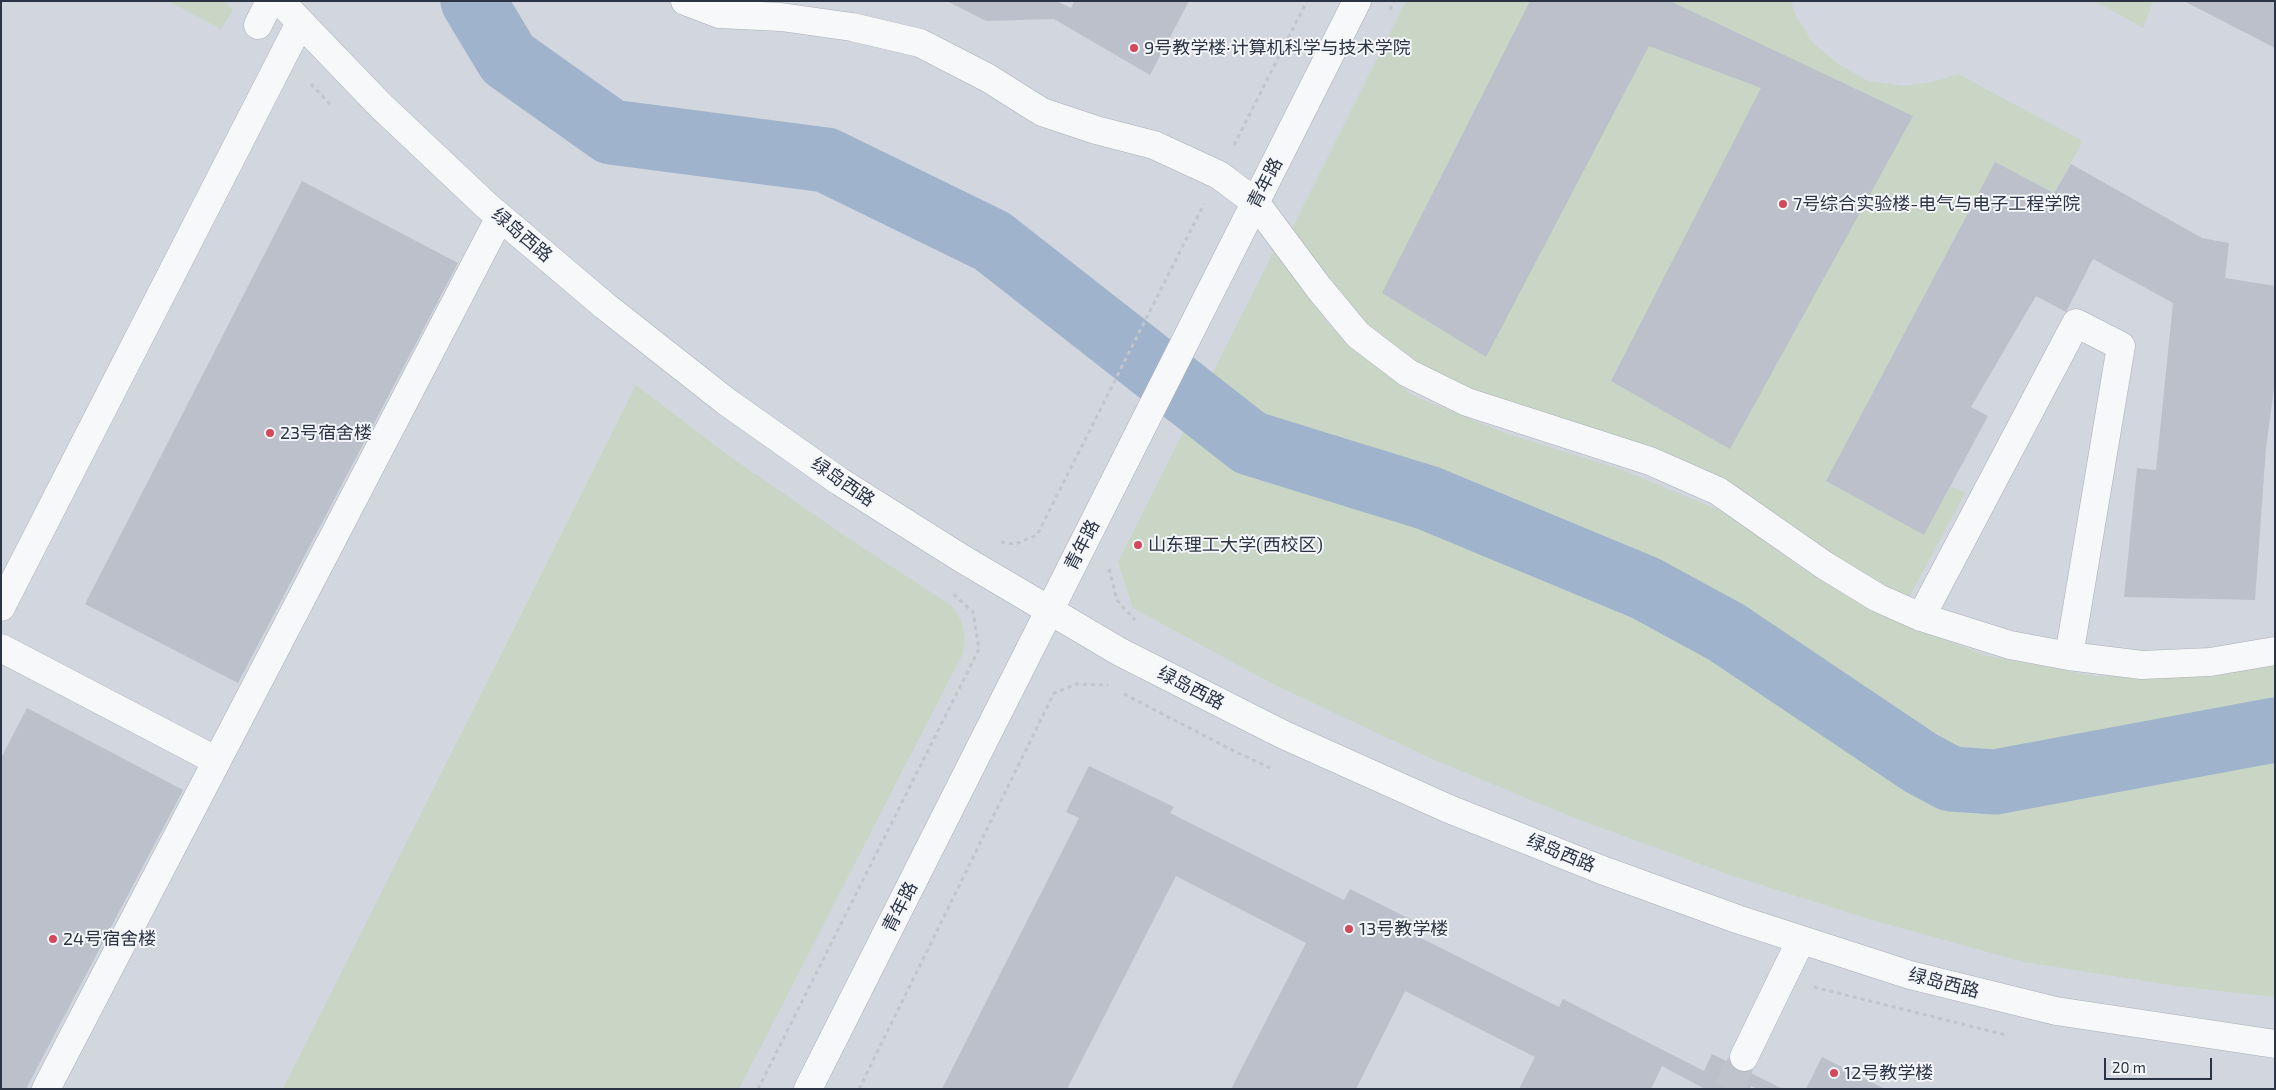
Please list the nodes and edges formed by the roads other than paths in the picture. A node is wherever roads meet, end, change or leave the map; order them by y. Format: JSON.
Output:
{"nodes":[{"id":1,"x":270,"y":1,"type":"edge"},
{"id":2,"x":280,"y":1,"type":"edge"},
{"id":3,"x":685,"y":1,"type":"edge"},
{"id":4,"x":1356,"y":1,"type":"edge"},
{"id":5,"x":300,"y":22,"type":"junction"},
{"id":6,"x":258,"y":25,"type":"dead end"},
{"id":7,"x":1255,"y":202,"type":"junction"},
{"id":8,"x":500,"y":217,"type":"junction"},
{"id":9,"x":1,"y":607,"type":"edge"},
{"id":10,"x":1050,"y":610,"type":"junction"},
{"id":11,"x":1921,"y":617,"type":"junction"},
{"id":12,"x":1,"y":648,"type":"edge"},
{"id":13,"x":2275,"y":652,"type":"edge"},
{"id":14,"x":2069,"y":656,"type":"junction"},
{"id":15,"x":217,"y":761,"type":"junction"},
{"id":16,"x":1801,"y":940,"type":"junction"},
{"id":17,"x":2275,"y":1044,"type":"edge"},
{"id":18,"x":1744,"y":1056,"type":"tunnel mouth"},
{"id":19,"x":46,"y":1089,"type":"edge"},
{"id":20,"x":808,"y":1089,"type":"edge"}],
"edges":[{"from":1,"to":6,"type":"street"},
{"from":2,"to":5,"type":"street","name":"绿岛西路"},
{"from":3,"to":7,"type":"street"},
{"from":4,"to":7,"type":"street","name":"青年路"},
{"from":5,"to":8,"type":"street","name":"绿岛西路"},
{"from":5,"to":9,"type":"street"},
{"from":7,"to":10,"type":"street","name":"青年路"},
{"from":7,"to":11,"type":"street"},
{"from":8,"to":10,"type":"street","name":"绿岛西路"},
{"from":8,"to":15,"type":"street"},
{"from":10,"to":16,"type":"street","name":"绿岛西路"},
{"from":10,"to":20,"type":"street","name":"青年路"},
{"from":11,"to":14,"type":"street"},
{"from":11,"to":14,"type":"street"},
{"from":12,"to":15,"type":"street"},
{"from":13,"to":14,"type":"street"},
{"from":15,"to":19,"type":"street"},
{"from":16,"to":17,"type":"street","name":"绿岛西路"},
{"from":16,"to":18,"type":"street"}]}
